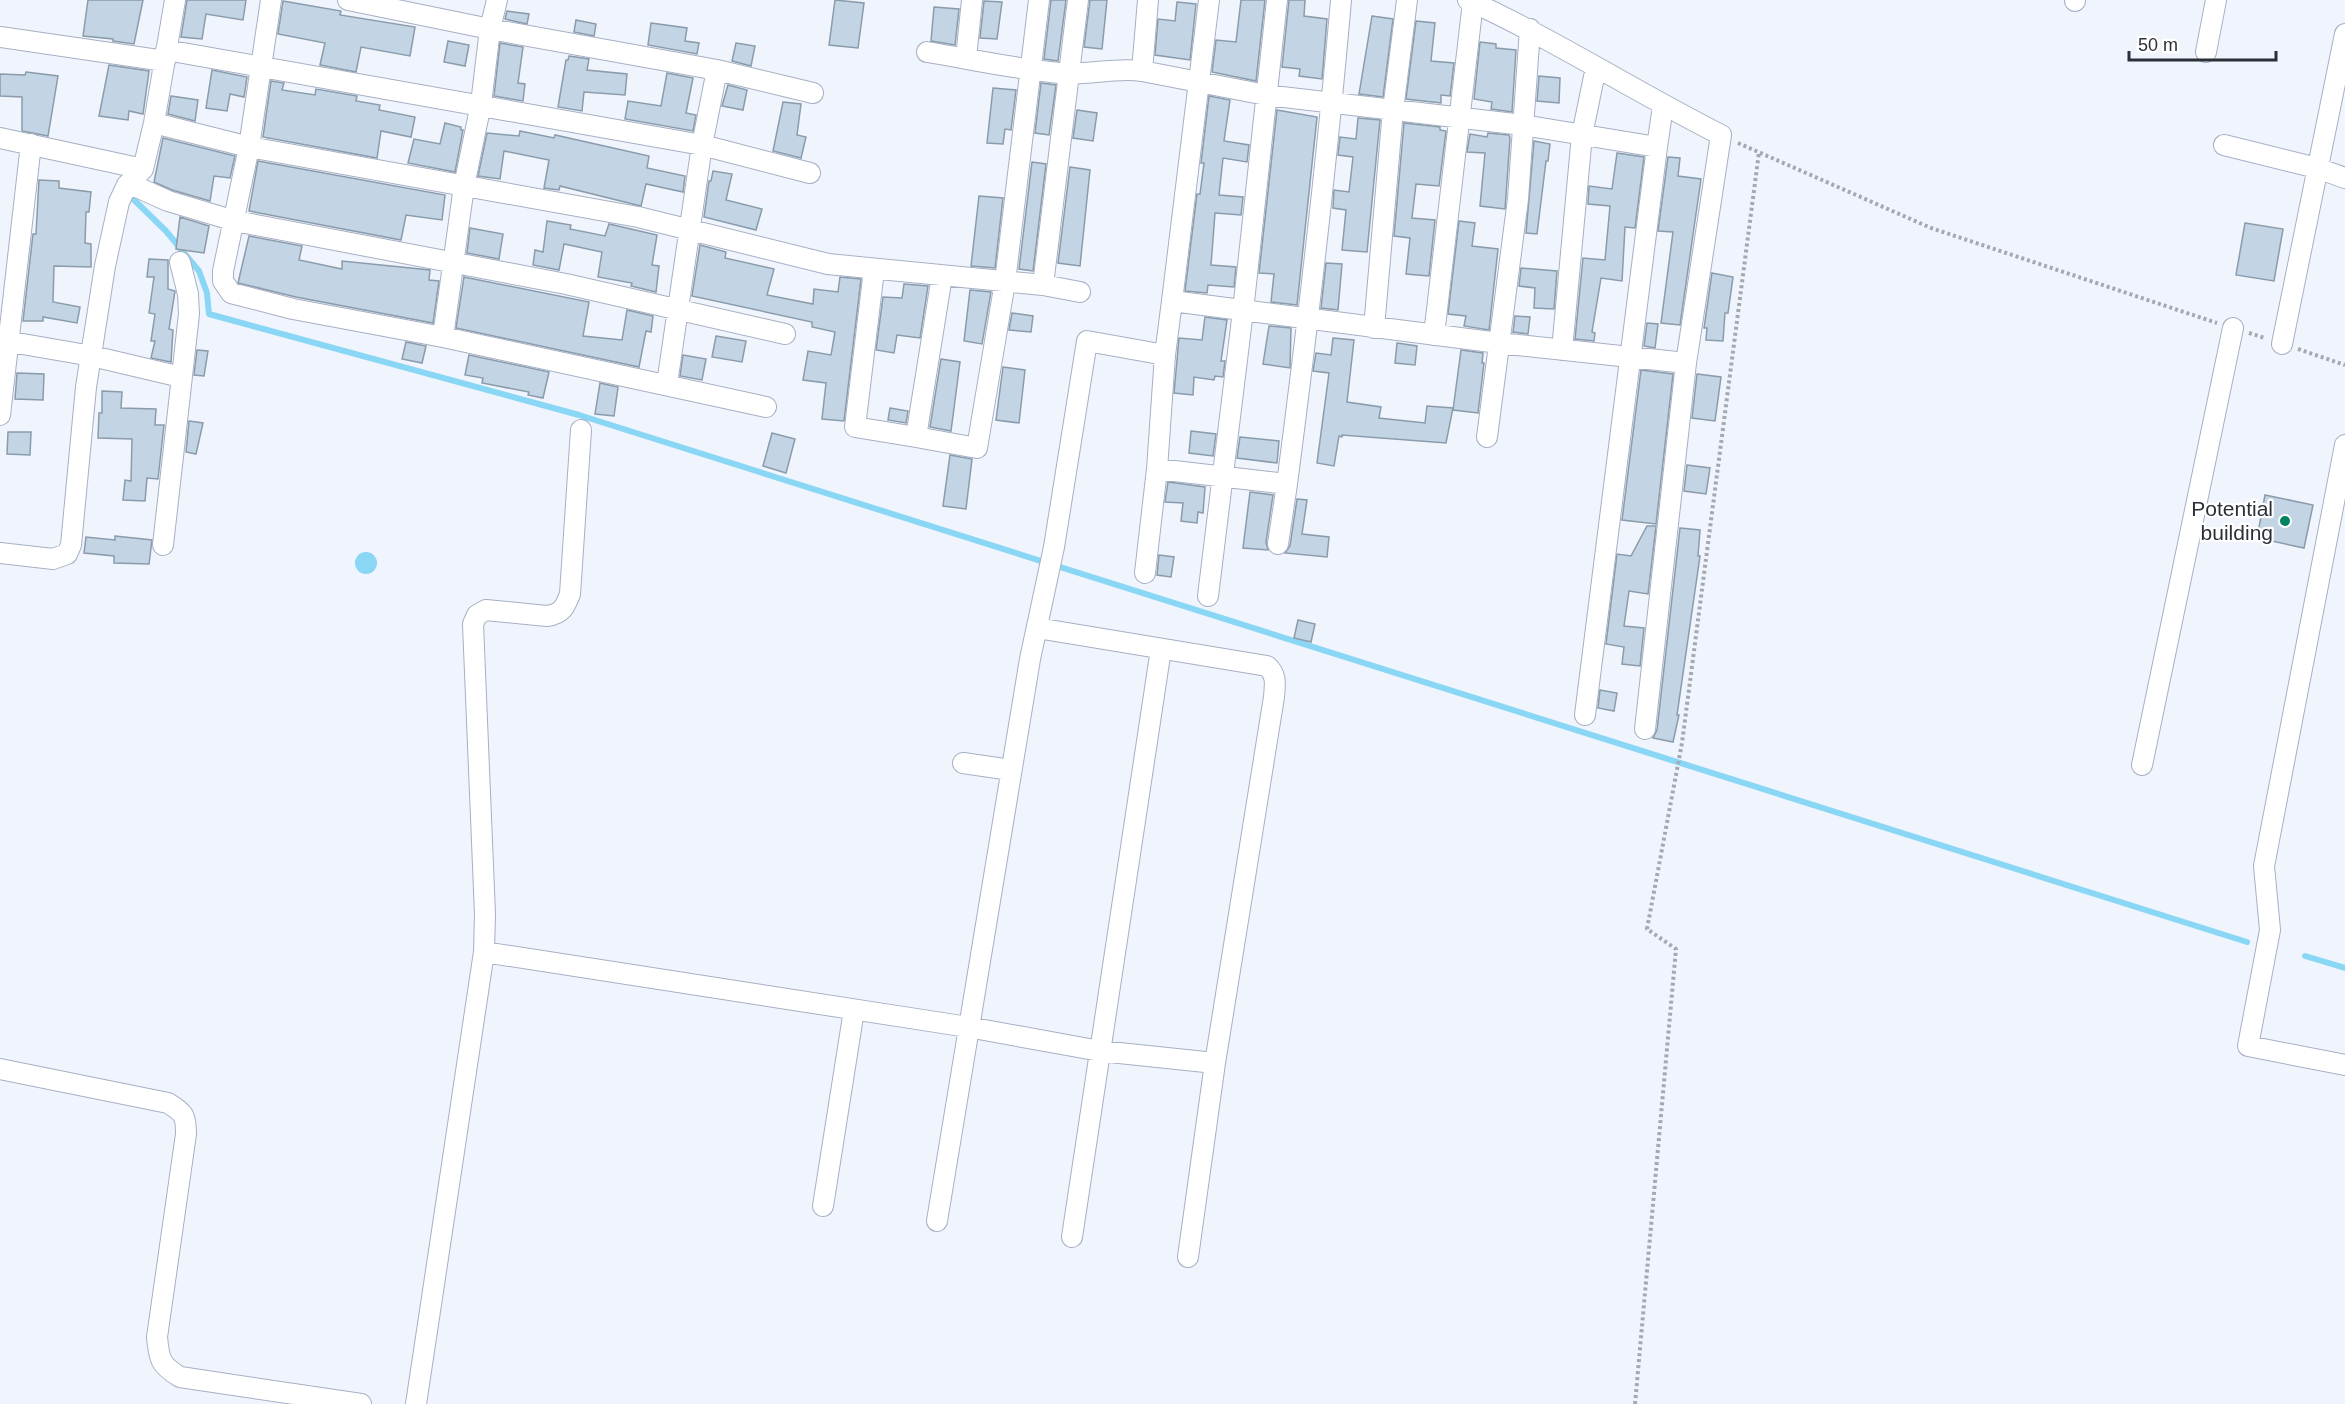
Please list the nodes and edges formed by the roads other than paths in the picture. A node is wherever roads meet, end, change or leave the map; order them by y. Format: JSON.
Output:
{"nodes":[{"id":1,"x":175,"y":0,"type":"edge"},
{"id":2,"x":272,"y":0,"type":"edge"},
{"id":3,"x":348,"y":0,"type":"edge"},
{"id":4,"x":497,"y":0,"type":"edge"},
{"id":5,"x":972,"y":0,"type":"edge"},
{"id":6,"x":1039,"y":0,"type":"edge"},
{"id":7,"x":1078,"y":0,"type":"edge"},
{"id":8,"x":1148,"y":0,"type":"edge"},
{"id":9,"x":1209,"y":0,"type":"edge"},
{"id":10,"x":1277,"y":0,"type":"edge"},
{"id":11,"x":1341,"y":0,"type":"edge"},
{"id":12,"x":1407,"y":0,"type":"edge"},
{"id":13,"x":2216,"y":0,"type":"edge"},
{"id":14,"x":1471,"y":1,"type":"edge"},
{"id":15,"x":490,"y":29,"type":"junction"},
{"id":16,"x":1530,"y":29,"type":"junction"},
{"id":17,"x":2345,"y":34,"type":"edge"},
{"id":18,"x":0,"y":37,"type":"edge"},
{"id":19,"x":927,"y":52,"type":"dead end"},
{"id":20,"x":2206,"y":52,"type":"dead end"},
{"id":21,"x":165,"y":56,"type":"junction"},
{"id":22,"x":966,"y":58,"type":"junction"},
{"id":23,"x":262,"y":67,"type":"junction"},
{"id":24,"x":1596,"y":67,"type":"junction"},
{"id":25,"x":1029,"y":68,"type":"junction"},
{"id":26,"x":717,"y":70,"type":"junction"},
{"id":27,"x":1142,"y":71,"type":"junction"},
{"id":28,"x":1068,"y":73,"type":"junction"},
{"id":29,"x":1198,"y":83,"type":"junction"},
{"id":30,"x":813,"y":93,"type":"dead end"},
{"id":31,"x":1266,"y":95,"type":"junction"},
{"id":32,"x":481,"y":104,"type":"junction"},
{"id":33,"x":1332,"y":104,"type":"junction"},
{"id":34,"x":1663,"y":105,"type":"junction"},
{"id":35,"x":1393,"y":111,"type":"junction"},
{"id":36,"x":1458,"y":118,"type":"junction"},
{"id":37,"x":154,"y":123,"type":"junction"},
{"id":38,"x":1523,"y":125,"type":"junction"},
{"id":39,"x":1582,"y":135,"type":"junction"},
{"id":40,"x":0,"y":138,"type":"edge"},
{"id":41,"x":31,"y":144,"type":"junction"},
{"id":42,"x":702,"y":145,"type":"junction"},
{"id":43,"x":2224,"y":145,"type":"dead end"},
{"id":44,"x":249,"y":147,"type":"junction"},
{"id":45,"x":1657,"y":147,"type":"junction"},
{"id":46,"x":2317,"y":168,"type":"junction"},
{"id":47,"x":810,"y":173,"type":"dead end"},
{"id":48,"x":136,"y":177,"type":"junction"},
{"id":49,"x":2345,"y":178,"type":"edge"},
{"id":50,"x":464,"y":186,"type":"junction"},
{"id":51,"x":235,"y":220,"type":"junction"},
{"id":52,"x":690,"y":229,"type":"junction"},
{"id":53,"x":180,"y":262,"type":"dead end"},
{"id":54,"x":453,"y":263,"type":"junction"},
{"id":55,"x":874,"y":270,"type":"junction"},
{"id":56,"x":942,"y":276,"type":"junction"},
{"id":57,"x":1005,"y":282,"type":"junction"},
{"id":58,"x":1043,"y":285,"type":"junction"},
{"id":59,"x":1080,"y":292,"type":"dead end"},
{"id":60,"x":1172,"y":301,"type":"junction"},
{"id":61,"x":679,"y":308,"type":"junction"},
{"id":62,"x":1243,"y":311,"type":"junction"},
{"id":63,"x":1308,"y":320,"type":"junction"},
{"id":64,"x":1374,"y":328,"type":"junction"},
{"id":65,"x":2233,"y":328,"type":"road end"},
{"id":66,"x":785,"y":334,"type":"dead end"},
{"id":67,"x":1434,"y":335,"type":"junction"},
{"id":68,"x":443,"y":337,"type":"junction"},
{"id":69,"x":5,"y":341,"type":"edge"},
{"id":70,"x":1499,"y":343,"type":"junction"},
{"id":71,"x":2282,"y":344,"type":"road end"},
{"id":72,"x":1562,"y":350,"type":"junction"},
{"id":73,"x":1165,"y":355,"type":"junction"},
{"id":74,"x":92,"y":356,"type":"junction"},
{"id":75,"x":1630,"y":358,"type":"junction"},
{"id":76,"x":1686,"y":363,"type":"junction"},
{"id":77,"x":181,"y":377,"type":"junction"},
{"id":78,"x":667,"y":384,"type":"junction"},
{"id":79,"x":766,"y":407,"type":"dead end"},
{"id":80,"x":0,"y":415,"type":"edge"},
{"id":81,"x":581,"y":430,"type":"dead end"},
{"id":82,"x":916,"y":437,"type":"junction"},
{"id":83,"x":1487,"y":437,"type":"dead end"},
{"id":84,"x":2345,"y":445,"type":"edge"},
{"id":85,"x":1157,"y":469,"type":"junction"},
{"id":86,"x":1223,"y":475,"type":"junction"},
{"id":87,"x":1287,"y":484,"type":"junction"},
{"id":88,"x":1278,"y":544,"type":"dead end"},
{"id":89,"x":163,"y":545,"type":"dead end"},
{"id":90,"x":0,"y":554,"type":"edge"},
{"id":91,"x":1145,"y":573,"type":"dead end"},
{"id":92,"x":1208,"y":596,"type":"dead end"},
{"id":93,"x":1036,"y":628,"type":"junction"},
{"id":94,"x":1161,"y":649,"type":"junction"},
{"id":95,"x":1585,"y":715,"type":"dead end"},
{"id":96,"x":1645,"y":729,"type":"dead end"},
{"id":97,"x":963,"y":763,"type":"dead end"},
{"id":98,"x":2142,"y":765,"type":"dead end"},
{"id":99,"x":1011,"y":770,"type":"junction"},
{"id":100,"x":484,"y":952,"type":"junction"},
{"id":101,"x":854,"y":1010,"type":"junction"},
{"id":102,"x":968,"y":1027,"type":"junction"},
{"id":103,"x":1100,"y":1051,"type":"junction"},
{"id":104,"x":1215,"y":1063,"type":"junction"},
{"id":105,"x":2345,"y":1065,"type":"edge"},
{"id":106,"x":0,"y":1069,"type":"edge"},
{"id":107,"x":824,"y":1206,"type":"dead end"},
{"id":108,"x":937,"y":1221,"type":"dead end"},
{"id":109,"x":1072,"y":1237,"type":"dead end"},
{"id":110,"x":1188,"y":1257,"type":"dead end"},
{"id":111,"x":361,"y":1404,"type":"edge"},
{"id":112,"x":416,"y":1404,"type":"edge"}],
"edges":[{"from":1,"to":21,"type":"street"},
{"from":2,"to":23,"type":"street"},
{"from":3,"to":15,"type":"street"},
{"from":4,"to":15,"type":"street"},
{"from":5,"to":22,"type":"street"},
{"from":6,"to":25,"type":"street"},
{"from":7,"to":28,"type":"street"},
{"from":8,"to":27,"type":"street"},
{"from":9,"to":29,"type":"street"},
{"from":10,"to":31,"type":"street"},
{"from":11,"to":33,"type":"street"},
{"from":12,"to":35,"type":"street"},
{"from":13,"to":20,"type":"street"},
{"from":14,"to":16,"type":"street"},
{"from":14,"to":36,"type":"street"},
{"from":15,"to":26,"type":"street"},
{"from":15,"to":32,"type":"street"},
{"from":16,"to":24,"type":"street"},
{"from":16,"to":38,"type":"street"},
{"from":17,"to":46,"type":"street"},
{"from":18,"to":21,"type":"street"},
{"from":19,"to":22,"type":"street"},
{"from":21,"to":23,"type":"street"},
{"from":21,"to":37,"type":"street"},
{"from":22,"to":25,"type":"street"},
{"from":23,"to":32,"type":"street"},
{"from":23,"to":44,"type":"street"},
{"from":24,"to":34,"type":"street"},
{"from":24,"to":39,"type":"street"},
{"from":25,"to":28,"type":"street"},
{"from":25,"to":57,"type":"street"},
{"from":26,"to":30,"type":"street"},
{"from":26,"to":42,"type":"street"},
{"from":27,"to":28,"type":"street"},
{"from":27,"to":29,"type":"street"},
{"from":28,"to":58,"type":"street"},
{"from":29,"to":31,"type":"street"},
{"from":29,"to":60,"type":"street"},
{"from":31,"to":33,"type":"street"},
{"from":31,"to":62,"type":"street"},
{"from":32,"to":42,"type":"street"},
{"from":32,"to":50,"type":"street"},
{"from":33,"to":35,"type":"street"},
{"from":33,"to":63,"type":"street"},
{"from":34,"to":45,"type":"street"},
{"from":34,"to":76,"type":"street"},
{"from":35,"to":36,"type":"street"},
{"from":35,"to":64,"type":"street"},
{"from":36,"to":38,"type":"street"},
{"from":36,"to":67,"type":"street"},
{"from":37,"to":44,"type":"street"},
{"from":37,"to":48,"type":"street"},
{"from":38,"to":39,"type":"street"},
{"from":38,"to":70,"type":"street"},
{"from":39,"to":45,"type":"street"},
{"from":39,"to":72,"type":"street"},
{"from":40,"to":41,"type":"street"},
{"from":41,"to":48,"type":"street"},
{"from":41,"to":69,"type":"street"},
{"from":42,"to":47,"type":"street"},
{"from":42,"to":52,"type":"street"},
{"from":43,"to":46,"type":"street"},
{"from":44,"to":50,"type":"street"},
{"from":44,"to":51,"type":"street"},
{"from":45,"to":75,"type":"street"},
{"from":46,"to":49,"type":"street"},
{"from":46,"to":71,"type":"street"},
{"from":48,"to":51,"type":"street"},
{"from":48,"to":74,"type":"street"},
{"from":50,"to":52,"type":"street"},
{"from":50,"to":54,"type":"street"},
{"from":51,"to":54,"type":"street"},
{"from":51,"to":68,"type":"street"},
{"from":52,"to":55,"type":"street"},
{"from":52,"to":61,"type":"street"},
{"from":53,"to":77,"type":"street"},
{"from":54,"to":61,"type":"street"},
{"from":54,"to":68,"type":"street"},
{"from":55,"to":56,"type":"street"},
{"from":55,"to":82,"type":"street"},
{"from":56,"to":57,"type":"street"},
{"from":56,"to":82,"type":"street"},
{"from":57,"to":58,"type":"street"},
{"from":57,"to":82,"type":"street"},
{"from":58,"to":59,"type":"street"},
{"from":60,"to":62,"type":"street"},
{"from":60,"to":73,"type":"street"},
{"from":61,"to":66,"type":"street"},
{"from":61,"to":78,"type":"street"},
{"from":62,"to":63,"type":"street"},
{"from":62,"to":86,"type":"street"},
{"from":63,"to":64,"type":"street"},
{"from":63,"to":87,"type":"street"},
{"from":64,"to":67,"type":"street"},
{"from":65,"to":98,"type":"street"},
{"from":67,"to":70,"type":"street"},
{"from":68,"to":78,"type":"street"},
{"from":69,"to":74,"type":"street"},
{"from":69,"to":80,"type":"street"},
{"from":70,"to":72,"type":"street"},
{"from":70,"to":83,"type":"street"},
{"from":72,"to":75,"type":"street"},
{"from":73,"to":85,"type":"street"},
{"from":73,"to":93,"type":"street"},
{"from":74,"to":77,"type":"street"},
{"from":74,"to":90,"type":"street"},
{"from":75,"to":76,"type":"street"},
{"from":75,"to":95,"type":"street"},
{"from":76,"to":96,"type":"street"},
{"from":77,"to":89,"type":"street"},
{"from":78,"to":79,"type":"street"},
{"from":81,"to":100,"type":"street"},
{"from":84,"to":105,"type":"street"},
{"from":85,"to":86,"type":"street"},
{"from":85,"to":91,"type":"street"},
{"from":86,"to":87,"type":"street"},
{"from":86,"to":92,"type":"street"},
{"from":87,"to":88,"type":"street"},
{"from":93,"to":94,"type":"street"},
{"from":93,"to":99,"type":"street"},
{"from":94,"to":103,"type":"street"},
{"from":94,"to":104,"type":"street"},
{"from":97,"to":99,"type":"street"},
{"from":99,"to":102,"type":"street"},
{"from":100,"to":101,"type":"street"},
{"from":100,"to":112,"type":"street"},
{"from":101,"to":102,"type":"street"},
{"from":101,"to":107,"type":"street"},
{"from":102,"to":103,"type":"street"},
{"from":102,"to":108,"type":"street"},
{"from":103,"to":104,"type":"street"},
{"from":103,"to":109,"type":"street"},
{"from":104,"to":110,"type":"street"},
{"from":106,"to":111,"type":"street"}]}
